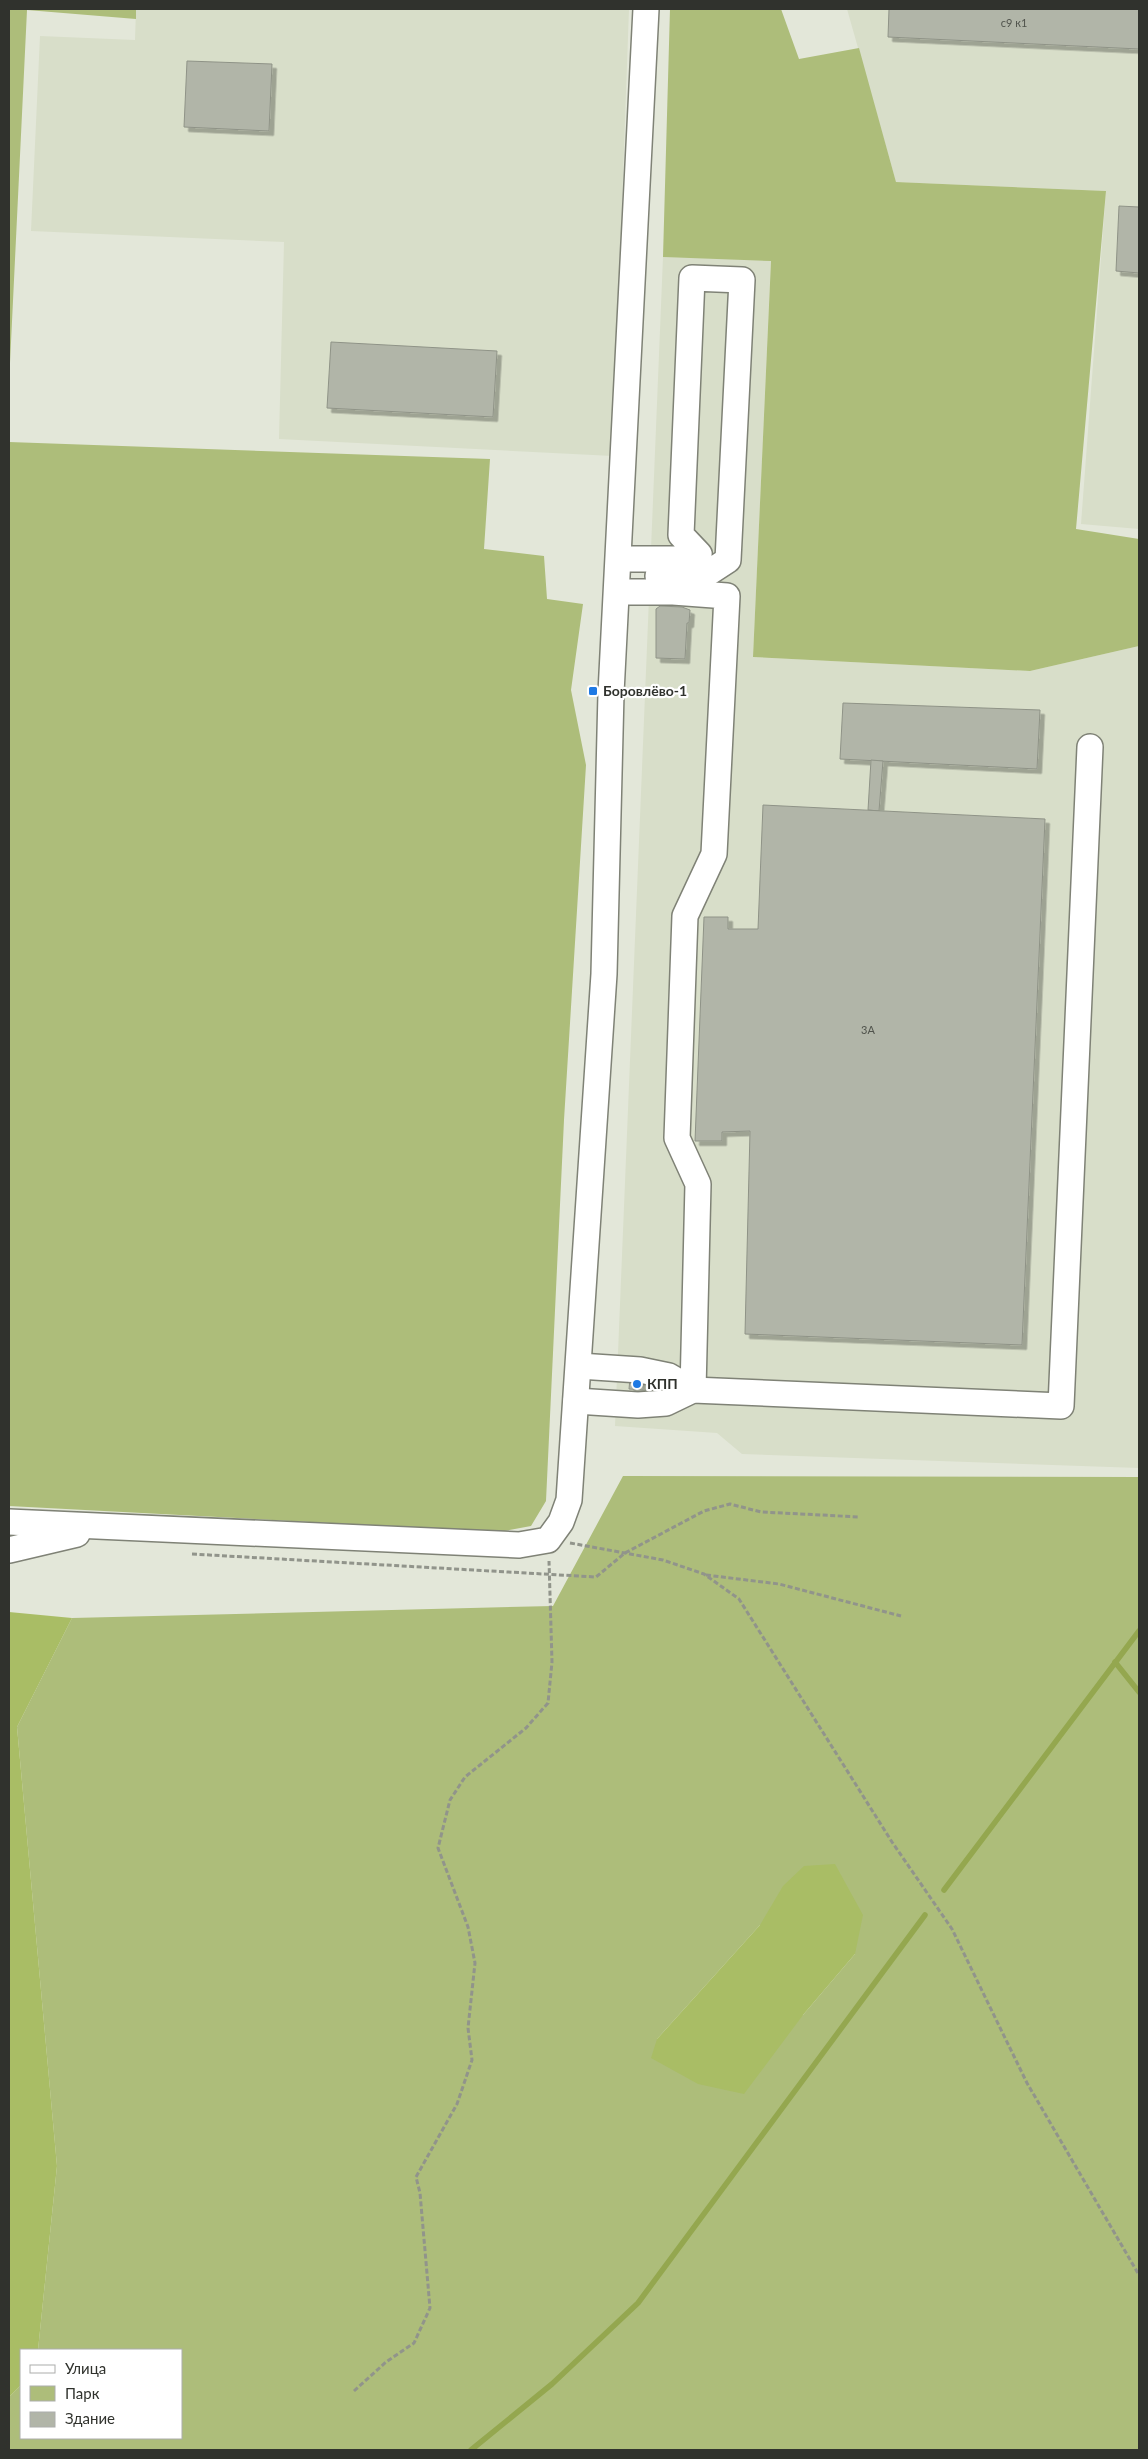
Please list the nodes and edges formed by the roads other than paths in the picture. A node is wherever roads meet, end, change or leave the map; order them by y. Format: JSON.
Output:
{"nodes":[{"id":1,"x":646,"y":9,"type":"edge"},
{"id":2,"x":697,"y":558,"type":"junction"},
{"id":3,"x":728,"y":560,"type":"junction"},
{"id":4,"x":618,"y":575,"type":"junction"},
{"id":5,"x":1090,"y":747,"type":"dead end"},
{"id":6,"x":579,"y":1366,"type":"junction"},
{"id":7,"x":693,"y":1390,"type":"junction"},
{"id":8,"x":576,"y":1401,"type":"junction"},
{"id":9,"x":9,"y":1522,"type":"edge"},
{"id":10,"x":106,"y":1527,"type":"junction"},
{"id":11,"x":9,"y":1550,"type":"edge"}],
"edges":[{"from":1,"to":4,"type":"street"},
{"from":2,"to":3,"type":"street"},
{"from":2,"to":3,"type":"street"},
{"from":2,"to":4,"type":"street"},
{"from":3,"to":4,"type":"street"},
{"from":4,"to":6,"type":"street"},
{"from":4,"to":7,"type":"street"},
{"from":5,"to":7,"type":"street"},
{"from":6,"to":7,"type":"street"},
{"from":6,"to":8,"type":"street"},
{"from":7,"to":8,"type":"street"},
{"from":8,"to":10,"type":"street"},
{"from":9,"to":10,"type":"street"},
{"from":10,"to":11,"type":"street"}]}
